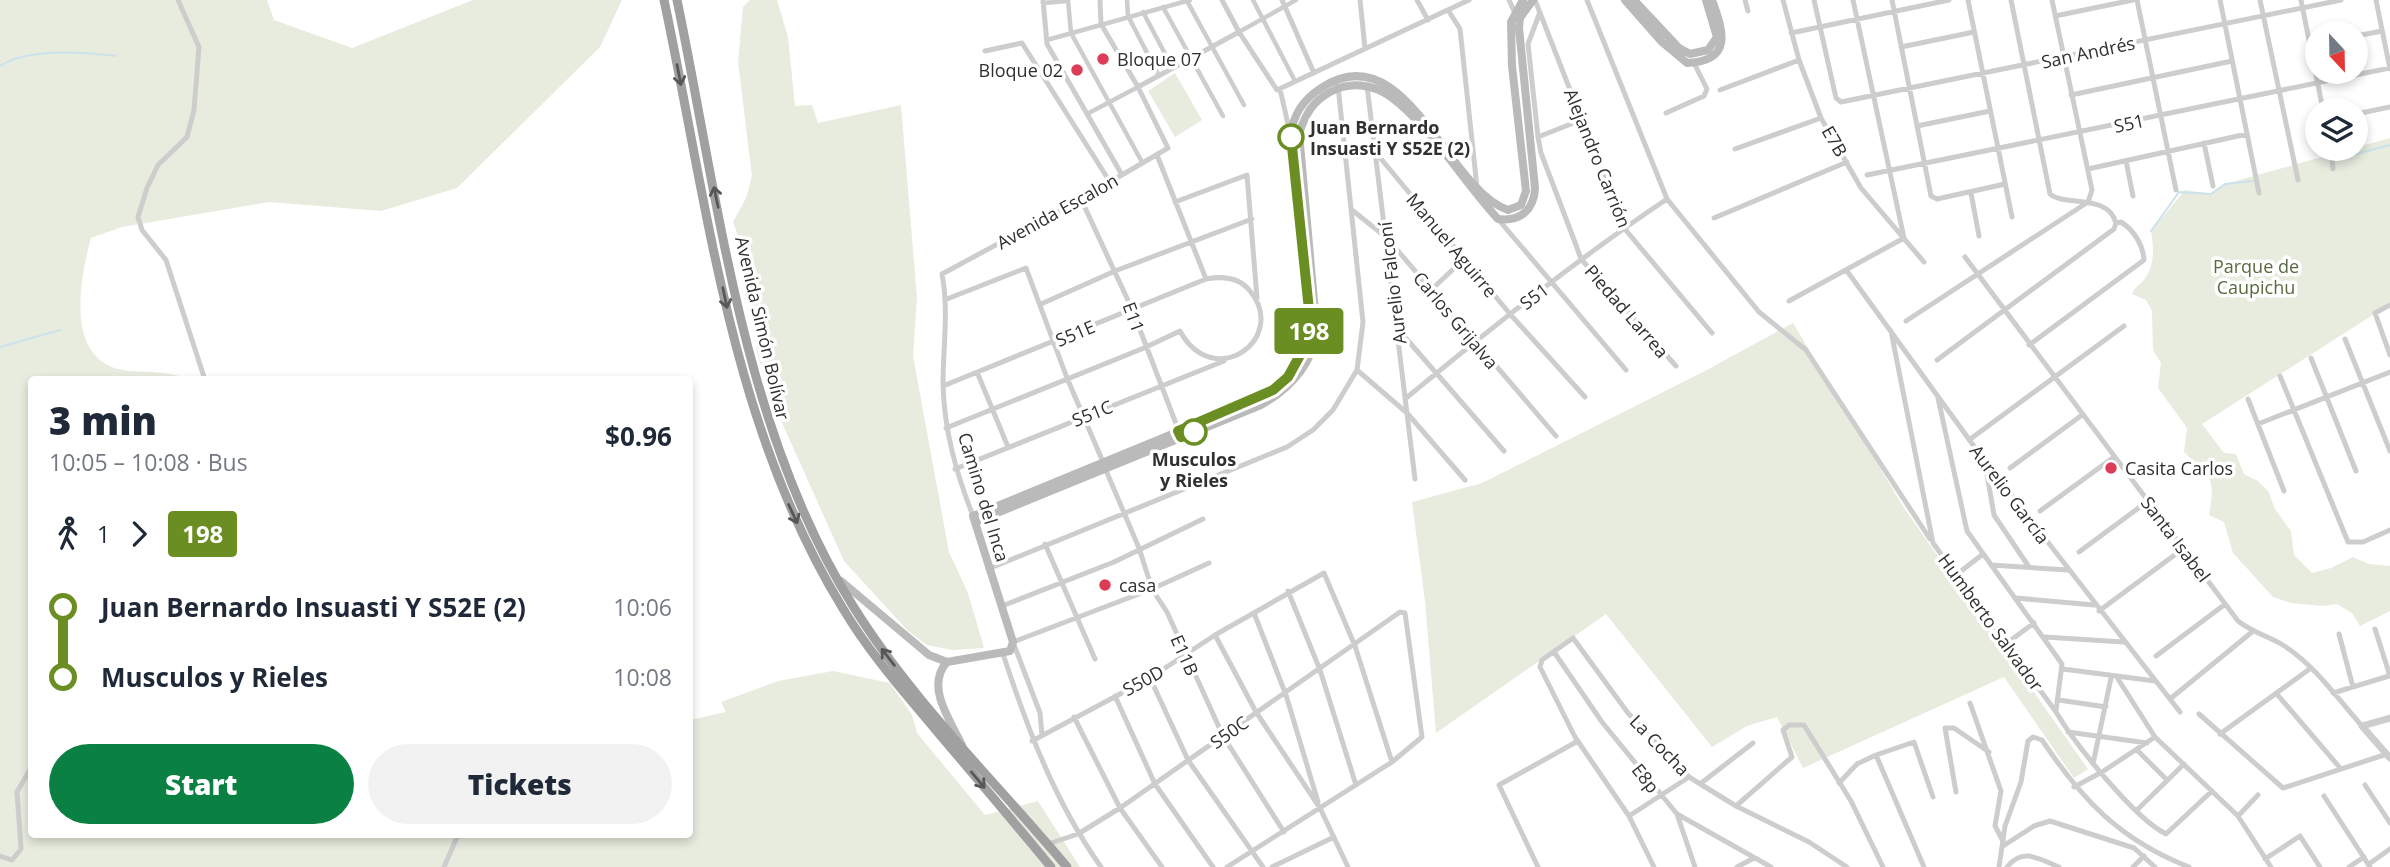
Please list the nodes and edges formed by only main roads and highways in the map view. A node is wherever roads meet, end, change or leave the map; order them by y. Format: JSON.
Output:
{"nodes":[{"id":1,"x":1523,"y":0,"type":"edge"},
{"id":2,"x":1534,"y":0,"type":"edge"},
{"id":3,"x":1625,"y":0,"type":"edge"},
{"id":4,"x":1634,"y":0,"type":"edge"},
{"id":5,"x":1706,"y":0,"type":"edge"},
{"id":6,"x":1712,"y":0,"type":"edge"},
{"id":7,"x":677,"y":3,"type":"edge"},
{"id":8,"x":665,"y":4,"type":"edge"},
{"id":9,"x":1518,"y":13,"type":"junction"},
{"id":10,"x":1336,"y":83,"type":"junction"},
{"id":11,"x":1476,"y":190,"type":"junction"},
{"id":12,"x":1180,"y":434,"type":"junction"},
{"id":13,"x":837,"y":579,"type":"junction"},
{"id":14,"x":947,"y":662,"type":"junction"},
{"id":15,"x":963,"y":748,"type":"junction"},
{"id":16,"x":1051,"y":867,"type":"edge"},
{"id":17,"x":1067,"y":867,"type":"edge"}],
"edges":[{"from":1,"to":9,"type":"main road"},
{"from":2,"to":9,"type":"main road"},
{"from":3,"to":6,"type":"main road"},
{"from":4,"to":5,"type":"main road"},
{"from":7,"to":8,"type":"highway"},
{"from":13,"to":7,"type":"highway","name":"Avenida Simón Bolívar","one_way":true},
{"from":8,"to":16,"type":"highway","name":"Avenida Simón Bolívar","one_way":true},
{"from":9,"to":11,"type":"main road"},
{"from":9,"to":11,"type":"main road"},
{"from":10,"to":11,"type":"main road"},
{"from":10,"to":11,"type":"main road"},
{"from":10,"to":12,"type":"main road"},
{"from":10,"to":12,"type":"main road"},
{"from":12,"to":14,"type":"main road","name":"Camino del Inca"},
{"from":13,"to":14,"type":"main road"},
{"from":15,"to":13,"type":"highway","name":"Avenida Simón Bolívar","one_way":true},
{"from":14,"to":15,"type":"main road"},
{"from":15,"to":17,"type":"highway","name":"Avenida Simón Bolívar"}]}
